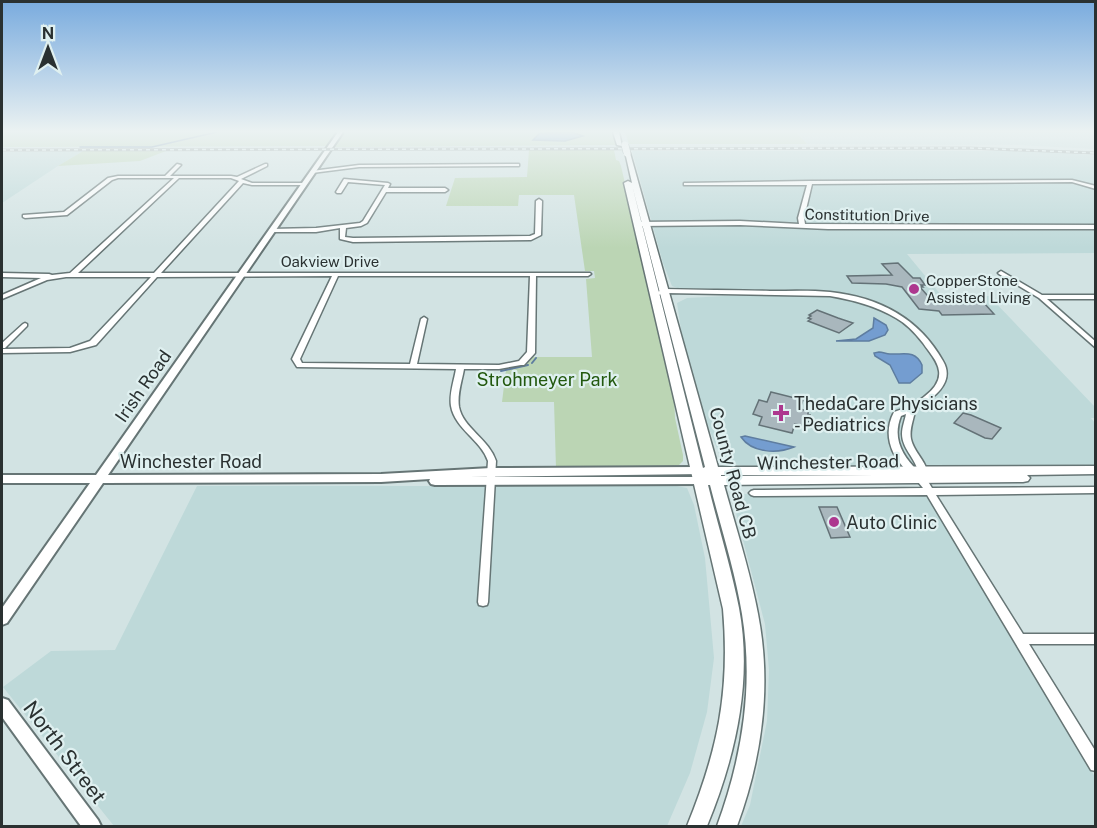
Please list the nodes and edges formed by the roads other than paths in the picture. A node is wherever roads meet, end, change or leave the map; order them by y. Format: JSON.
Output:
{"nodes":[{"id":1,"x":173,"y":171,"type":"edge"},
{"id":2,"x":255,"y":171,"type":"edge"},
{"id":3,"x":323,"y":171,"type":"edge"},
{"id":4,"x":629,"y":171,"type":"edge"},
{"id":5,"x":312,"y":172,"type":"joint"},
{"id":6,"x":166,"y":177,"type":"junction"},
{"id":7,"x":178,"y":177,"type":"junction"},
{"id":8,"x":241,"y":179,"type":"junction"},
{"id":9,"x":810,"y":182,"type":"junction"},
{"id":10,"x":304,"y":184,"type":"junction"},
{"id":11,"x":686,"y":184,"type":"dead end"},
{"id":12,"x":1095,"y":188,"type":"edge"},
{"id":13,"x":384,"y":190,"type":"junction"},
{"id":14,"x":445,"y":190,"type":"dead end"},
{"id":15,"x":339,"y":192,"type":"dead end"},
{"id":16,"x":539,"y":201,"type":"dead end"},
{"id":17,"x":25,"y":216,"type":"dead end"},
{"id":18,"x":643,"y":224,"type":"junction"},
{"id":19,"x":802,"y":226,"type":"junction"},
{"id":20,"x":343,"y":227,"type":"junction"},
{"id":21,"x":1095,"y":227,"type":"edge"},
{"id":22,"x":271,"y":231,"type":"junction"},
{"id":23,"x":1001,"y":273,"type":"dead end"},
{"id":24,"x":72,"y":274,"type":"junction"},
{"id":25,"x":156,"y":274,"type":"junction"},
{"id":26,"x":533,"y":274,"type":"junction"},
{"id":27,"x":588,"y":274,"type":"dead end"},
{"id":28,"x":2,"y":275,"type":"edge"},
{"id":29,"x":241,"y":275,"type":"junction"},
{"id":30,"x":336,"y":275,"type":"junction"},
{"id":31,"x":52,"y":276,"type":"junction"},
{"id":32,"x":662,"y":294,"type":"junction"},
{"id":33,"x":2,"y":297,"type":"edge"},
{"id":34,"x":1041,"y":297,"type":"junction"},
{"id":35,"x":1095,"y":297,"type":"edge"},
{"id":36,"x":424,"y":319,"type":"dead end"},
{"id":37,"x":25,"y":325,"type":"dead end"},
{"id":38,"x":2,"y":346,"type":"edge"},
{"id":39,"x":1095,"y":346,"type":"edge"},
{"id":40,"x":2,"y":351,"type":"edge"},
{"id":41,"x":413,"y":366,"type":"junction"},
{"id":42,"x":460,"y":367,"type":"junction"},
{"id":43,"x":911,"y":410,"type":"junction"},
{"id":44,"x":908,"y":469,"type":"junction"},
{"id":45,"x":1095,"y":470,"type":"edge"},
{"id":46,"x":699,"y":476,"type":"junction"},
{"id":47,"x":716,"y":476,"type":"junction"},
{"id":48,"x":1095,"y":476,"type":"edge"},
{"id":49,"x":491,"y":478,"type":"junction"},
{"id":50,"x":2,"y":479,"type":"edge"},
{"id":51,"x":99,"y":479,"type":"junction"},
{"id":52,"x":925,"y":480,"type":"junction"},
{"id":53,"x":1095,"y":490,"type":"edge"},
{"id":54,"x":754,"y":493,"type":"dead end"},
{"id":55,"x":483,"y":602,"type":"dead end"},
{"id":56,"x":2,"y":620,"type":"edge"},
{"id":57,"x":1019,"y":639,"type":"junction"},
{"id":58,"x":1095,"y":639,"type":"edge"},
{"id":59,"x":2,"y":705,"type":"edge"},
{"id":60,"x":1095,"y":765,"type":"edge"},
{"id":61,"x":92,"y":826,"type":"edge"},
{"id":62,"x":697,"y":826,"type":"edge"},
{"id":63,"x":727,"y":826,"type":"edge"}],
"edges":[{"from":1,"to":6,"type":"street"},
{"from":2,"to":8,"type":"street"},
{"from":3,"to":5,"type":"street"},
{"from":4,"to":18,"type":"main road","name":"County Road CB"},
{"from":5,"to":10,"type":"street","name":"Irish Road"},
{"from":6,"to":7,"type":"street"},
{"from":6,"to":17,"type":"street"},
{"from":7,"to":8,"type":"street"},
{"from":7,"to":24,"type":"street"},
{"from":8,"to":10,"type":"street"},
{"from":8,"to":25,"type":"street"},
{"from":9,"to":11,"type":"street"},
{"from":9,"to":12,"type":"street"},
{"from":9,"to":19,"type":"street"},
{"from":10,"to":22,"type":"street","name":"Irish Road"},
{"from":13,"to":14,"type":"street"},
{"from":13,"to":15,"type":"street"},
{"from":13,"to":20,"type":"street"},
{"from":16,"to":20,"type":"street"},
{"from":18,"to":19,"type":"street","name":"Constitution Drive"},
{"from":18,"to":32,"type":"main road","name":"County Road CB"},
{"from":19,"to":21,"type":"street","name":"Constitution Drive"},
{"from":20,"to":22,"type":"street"},
{"from":22,"to":29,"type":"street","name":"Irish Road"},
{"from":23,"to":34,"type":"street"},
{"from":24,"to":25,"type":"street","name":"Oakview Drive"},
{"from":24,"to":31,"type":"street","name":"Oakview Drive"},
{"from":25,"to":29,"type":"street","name":"Oakview Drive"},
{"from":25,"to":40,"type":"street"},
{"from":26,"to":27,"type":"street","name":"Oakview Drive"},
{"from":26,"to":30,"type":"street","name":"Oakview Drive"},
{"from":26,"to":42,"type":"street"},
{"from":28,"to":31,"type":"street"},
{"from":29,"to":30,"type":"street","name":"Oakview Drive"},
{"from":29,"to":51,"type":"street","name":"Irish Road"},
{"from":30,"to":41,"type":"street"},
{"from":31,"to":33,"type":"street"},
{"from":32,"to":43,"type":"street"},
{"from":32,"to":46,"type":"main road","name":"County Road CB"},
{"from":32,"to":47,"type":"main road","name":"County Road CB"},
{"from":34,"to":35,"type":"street"},
{"from":34,"to":39,"type":"street"},
{"from":36,"to":41,"type":"street"},
{"from":37,"to":38,"type":"street"},
{"from":41,"to":42,"type":"street"},
{"from":42,"to":49,"type":"street"},
{"from":43,"to":44,"type":"street"},
{"from":43,"to":52,"type":"street"},
{"from":44,"to":47,"type":"main road","name":"Winchester Road"},
{"from":44,"to":52,"type":"main road","name":"Winchester Road"},
{"from":45,"to":52,"type":"main road","name":"Winchester Road"},
{"from":46,"to":47,"type":"main road","name":"Winchester Road"},
{"from":46,"to":49,"type":"street","name":"Winchester Road"},
{"from":46,"to":62,"type":"main road","name":"County Road CB"},
{"from":47,"to":52,"type":"main road","name":"Winchester Road"},
{"from":47,"to":63,"type":"main road","name":"County Road CB"},
{"from":48,"to":52,"type":"main road","name":"Winchester Road"},
{"from":49,"to":51,"type":"street","name":"Winchester Road"},
{"from":49,"to":55,"type":"street"},
{"from":50,"to":51,"type":"street","name":"Winchester Road"},
{"from":51,"to":56,"type":"street","name":"Irish Road"},
{"from":52,"to":53,"type":"street"},
{"from":52,"to":54,"type":"street"},
{"from":52,"to":57,"type":"street"},
{"from":57,"to":58,"type":"street"},
{"from":57,"to":60,"type":"street"},
{"from":59,"to":61,"type":"street","name":"North Street"}]}
